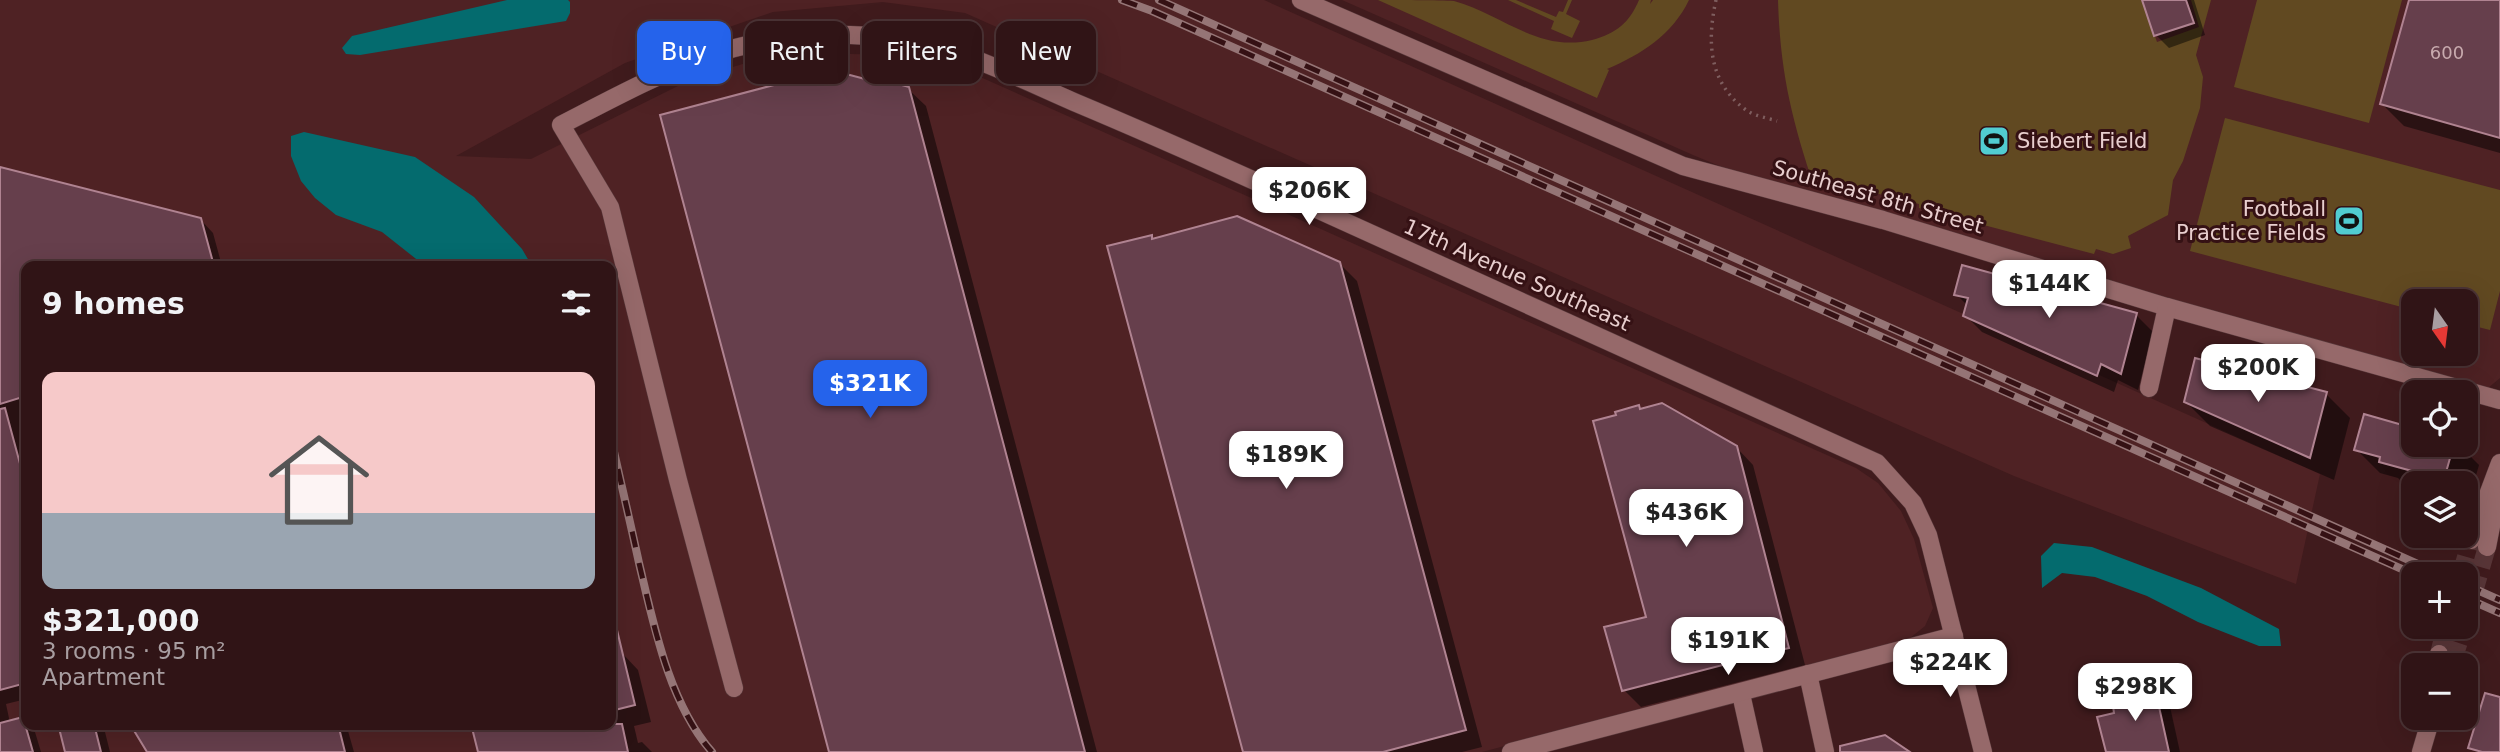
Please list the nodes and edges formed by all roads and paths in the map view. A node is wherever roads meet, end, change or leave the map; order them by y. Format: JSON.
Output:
{"nodes":[{"id":1,"x":1301,"y":0,"type":"edge"},
{"id":2,"x":1717,"y":0,"type":"edge"},
{"id":3,"x":1777,"y":121,"type":"dead end"},
{"id":4,"x":2168,"y":307,"type":"junction"},
{"id":5,"x":2149,"y":388,"type":"dead end"},
{"id":6,"x":2500,"y":400,"type":"edge"},
{"id":7,"x":2500,"y":463,"type":"edge"},
{"id":8,"x":2500,"y":477,"type":"edge"},
{"id":9,"x":1954,"y":636,"type":"junction"},
{"id":10,"x":1808,"y":674,"type":"junction"},
{"id":11,"x":734,"y":688,"type":"dead end"},
{"id":12,"x":1741,"y":694,"type":"junction"},
{"id":13,"x":2427,"y":730,"type":"edge"},
{"id":14,"x":1511,"y":752,"type":"edge"},
{"id":15,"x":1754,"y":752,"type":"edge"},
{"id":16,"x":1825,"y":752,"type":"edge"},
{"id":17,"x":1983,"y":752,"type":"edge"},
{"id":18,"x":2421,"y":752,"type":"edge"}],
"edges":[{"from":1,"to":4,"type":"street","name":"Southeast 8th Street"},
{"from":2,"to":3,"type":"path"},
{"from":4,"to":5,"type":"street"},
{"from":4,"to":6,"type":"street","name":"Southeast 8th Street"},
{"from":7,"to":8,"type":"street"},
{"from":9,"to":10,"type":"street"},
{"from":9,"to":11,"type":"street","name":"17th Avenue Southeast"},
{"from":9,"to":17,"type":"street","name":"17th Avenue Southeast"},
{"from":10,"to":12,"type":"street"},
{"from":10,"to":16,"type":"street"},
{"from":12,"to":14,"type":"street"},
{"from":12,"to":15,"type":"street"},
{"from":13,"to":18,"type":"street"}]}
